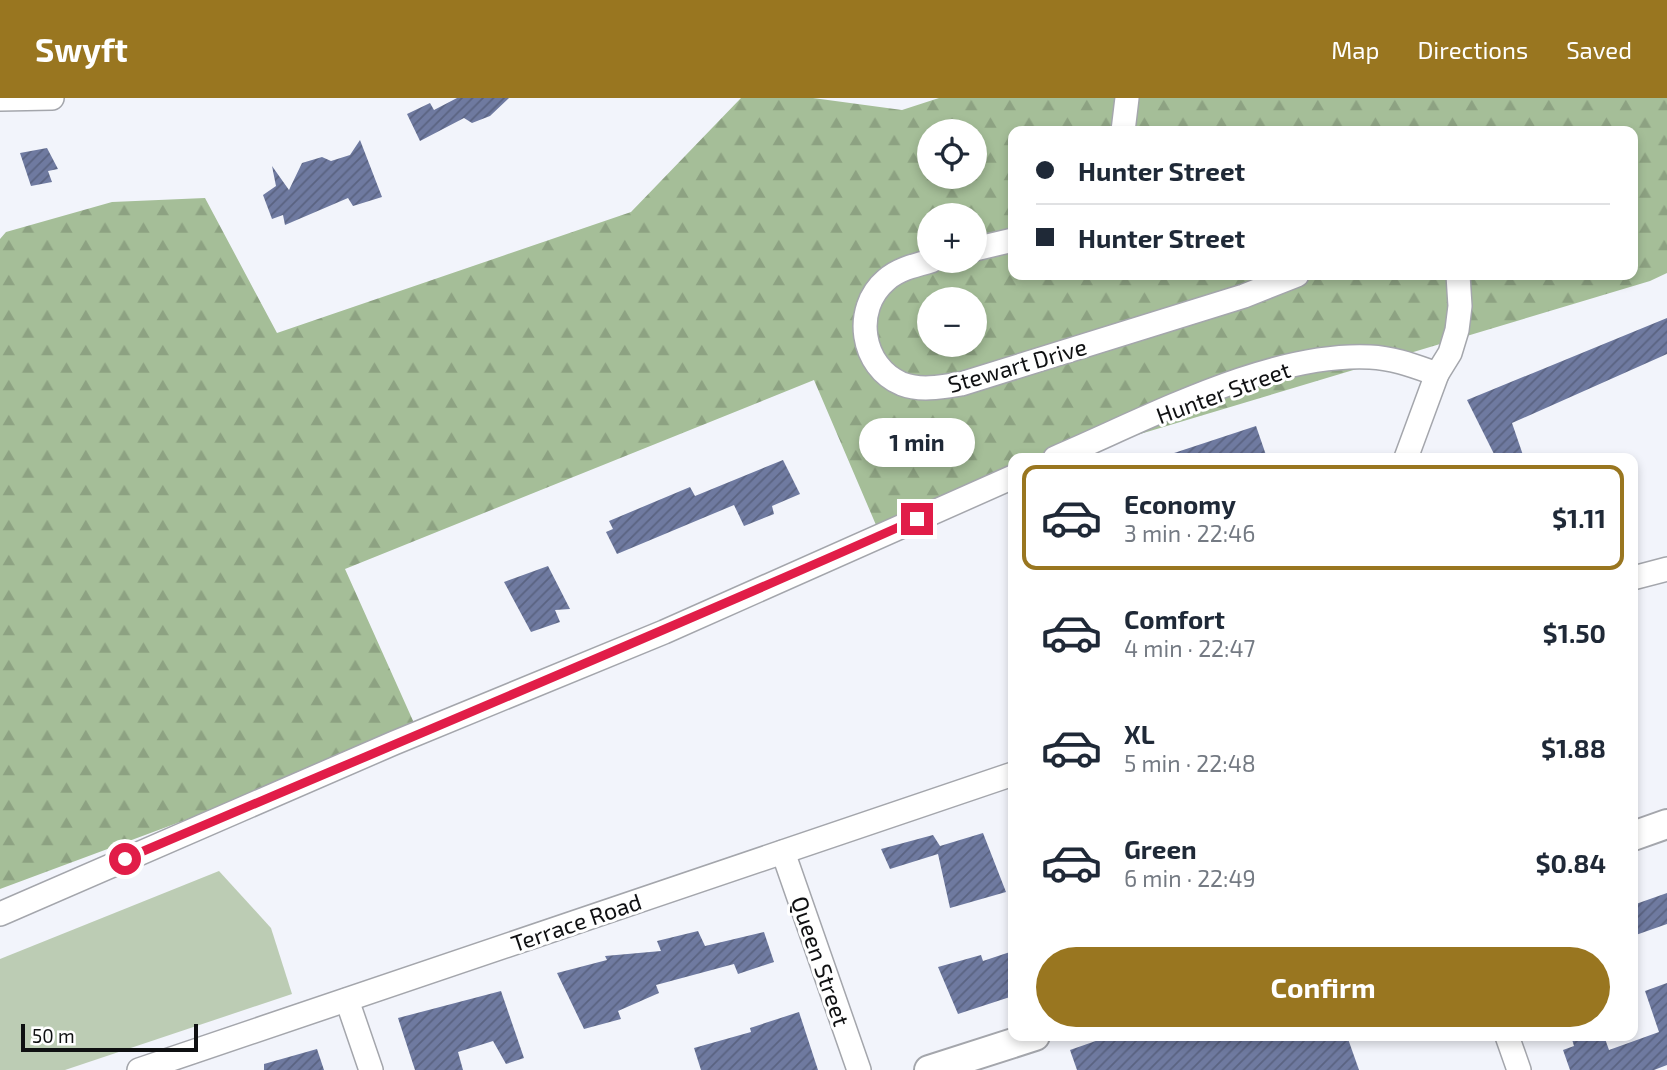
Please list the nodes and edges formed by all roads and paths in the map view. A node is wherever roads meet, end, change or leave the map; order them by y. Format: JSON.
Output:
{"nodes":[{"id":1,"x":52,"y":98,"type":"edge"},
{"id":2,"x":1127,"y":98,"type":"edge"},
{"id":3,"x":0,"y":99,"type":"edge"},
{"id":4,"x":1124,"y":126,"type":"edge"},
{"id":5,"x":1008,"y":241,"type":"edge"},
{"id":6,"x":987,"y":247,"type":"edge"},
{"id":7,"x":917,"y":265,"type":"edge"},
{"id":8,"x":1284,"y":280,"type":"edge"},
{"id":9,"x":1458,"y":280,"type":"edge"},
{"id":10,"x":1437,"y":374,"type":"junction"},
{"id":11,"x":1067,"y":453,"type":"edge"},
{"id":12,"x":1408,"y":453,"type":"edge"},
{"id":13,"x":1008,"y":479,"type":"edge"},
{"id":14,"x":1667,"y":569,"type":"edge"},
{"id":15,"x":1638,"y":577,"type":"edge"},
{"id":16,"x":1008,"y":776,"type":"edge"},
{"id":17,"x":1667,"y":824,"type":"edge"},
{"id":18,"x":1638,"y":834,"type":"edge"},
{"id":19,"x":783,"y":852,"type":"junction"},
{"id":20,"x":0,"y":914,"type":"edge"},
{"id":21,"x":347,"y":1000,"type":"junction"},
{"id":22,"x":1019,"y":1041,"type":"edge"},
{"id":23,"x":1509,"y":1041,"type":"edge"},
{"id":24,"x":139,"y":1070,"type":"edge"},
{"id":25,"x":371,"y":1070,"type":"edge"},
{"id":26,"x":859,"y":1070,"type":"edge"},
{"id":27,"x":929,"y":1070,"type":"edge"},
{"id":28,"x":1519,"y":1070,"type":"edge"}],
"edges":[{"from":1,"to":3,"type":"street"},
{"from":2,"to":4,"type":"street"},
{"from":5,"to":6,"type":"street"},
{"from":7,"to":8,"type":"street","name":"Stewart Drive"},
{"from":9,"to":10,"type":"street"},
{"from":10,"to":11,"type":"street","name":"Hunter Street"},
{"from":10,"to":12,"type":"street"},
{"from":13,"to":20,"type":"street"},
{"from":14,"to":15,"type":"street"},
{"from":16,"to":19,"type":"street","name":"Terrace Road"},
{"from":17,"to":18,"type":"street"},
{"from":19,"to":21,"type":"street","name":"Terrace Road"},
{"from":19,"to":26,"type":"street","name":"Queen Street"},
{"from":21,"to":24,"type":"street","name":"Terrace Road"},
{"from":21,"to":25,"type":"street"},
{"from":22,"to":27,"type":"street"},
{"from":23,"to":28,"type":"street"}]}
